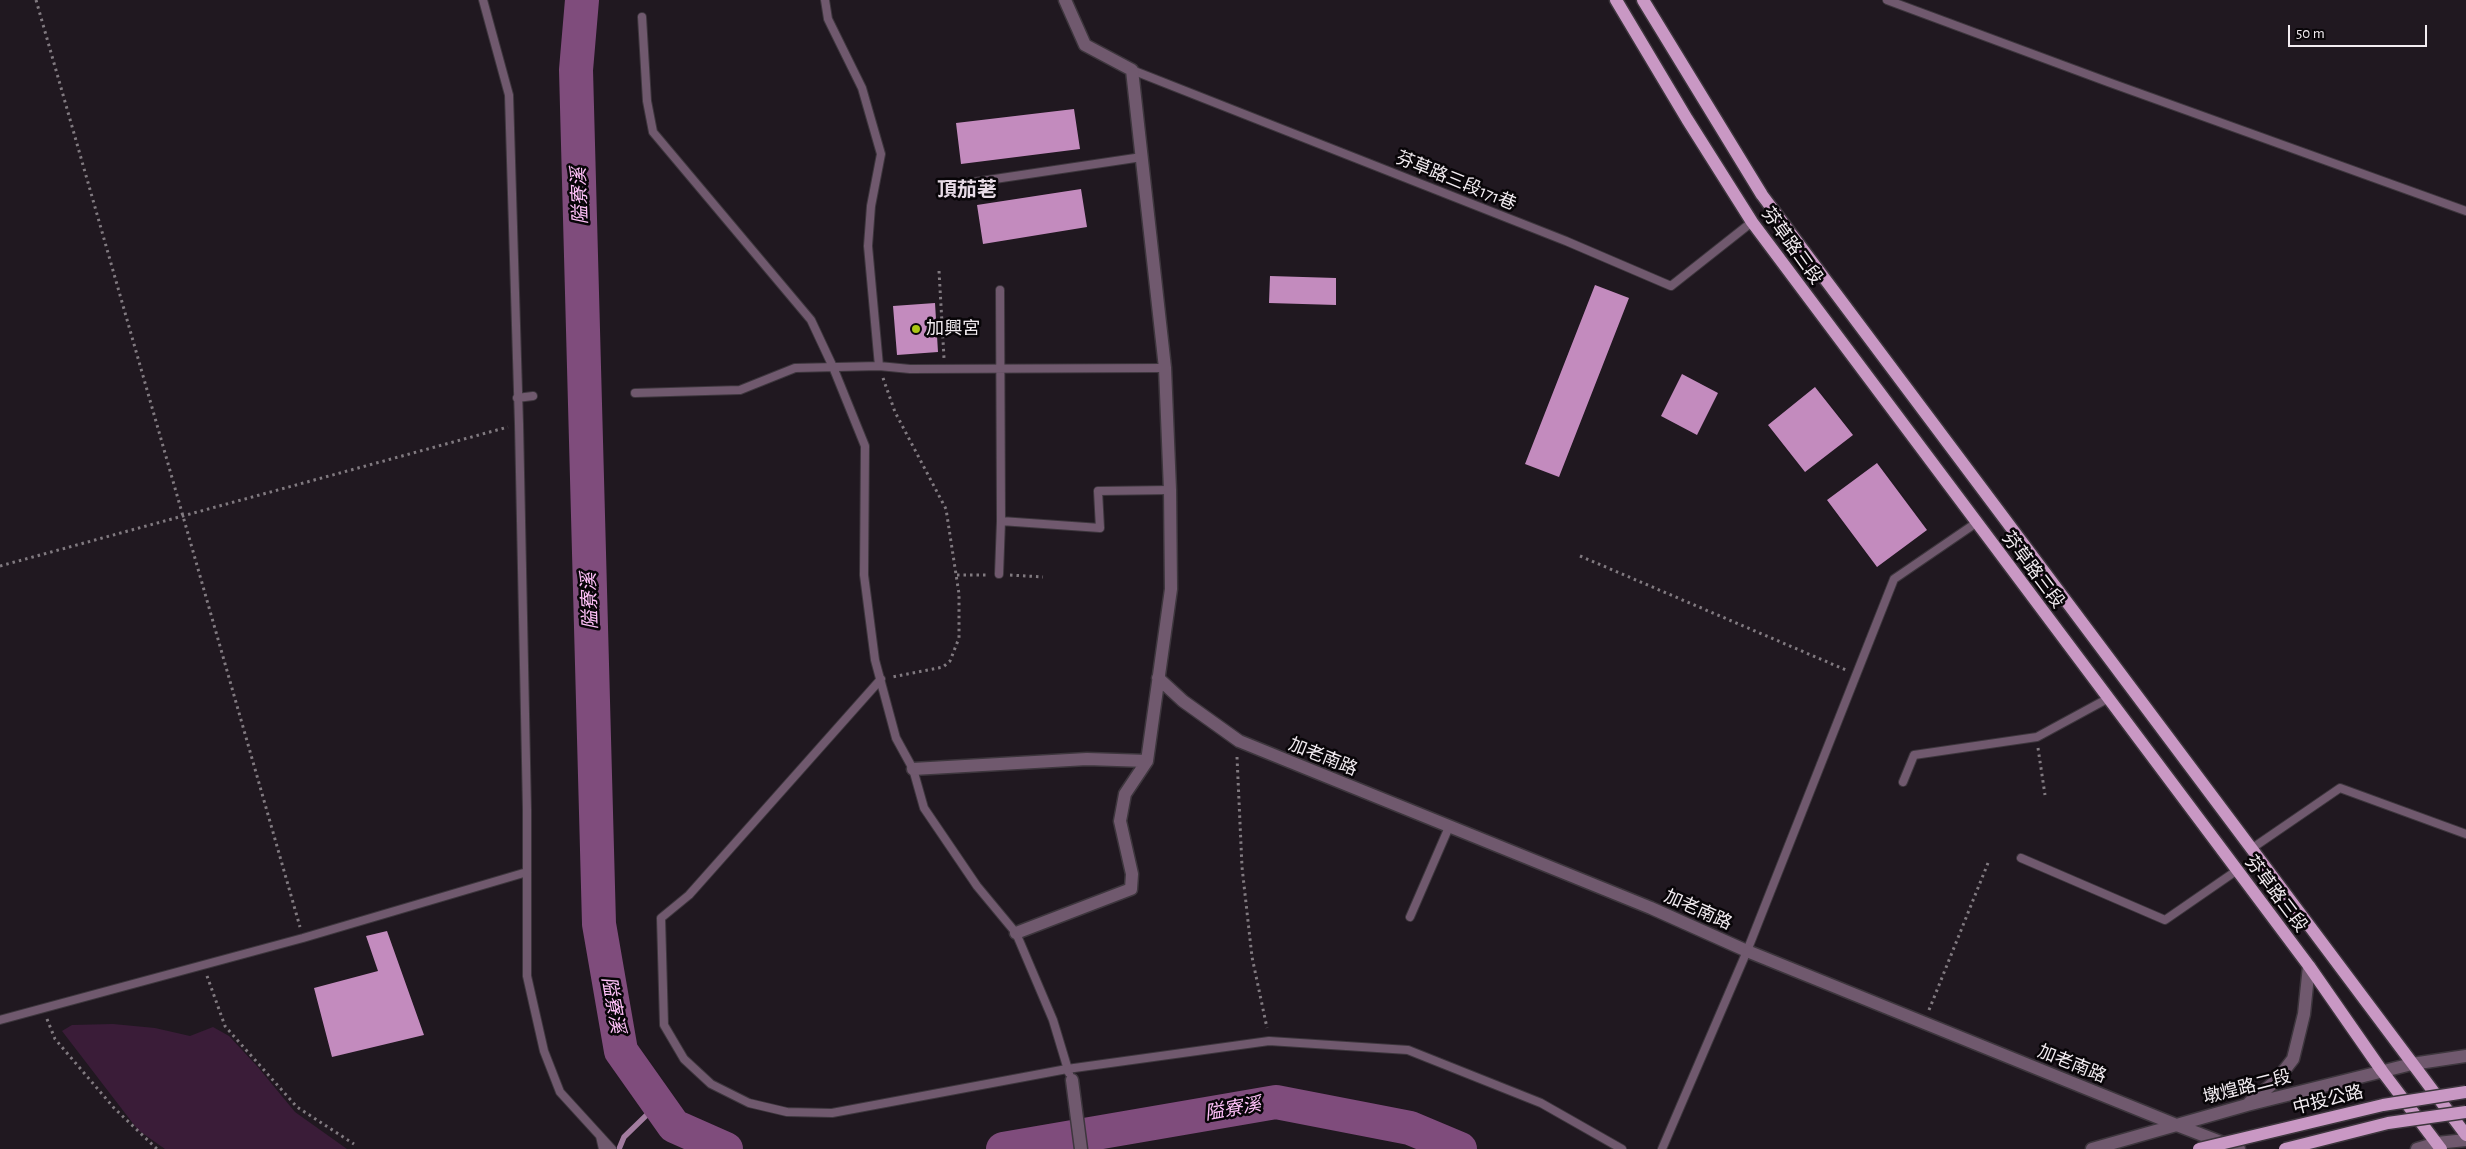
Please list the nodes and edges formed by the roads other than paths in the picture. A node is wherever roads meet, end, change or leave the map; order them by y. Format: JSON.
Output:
{"nodes":[{"id":1,"x":483,"y":0,"type":"edge"},
{"id":2,"x":825,"y":0,"type":"edge"},
{"id":3,"x":1065,"y":0,"type":"edge"},
{"id":4,"x":1616,"y":0,"type":"edge"},
{"id":5,"x":1643,"y":0,"type":"edge"},
{"id":6,"x":1886,"y":0,"type":"edge"},
{"id":7,"x":642,"y":16,"type":"dead end"},
{"id":8,"x":1132,"y":70,"type":"junction"},
{"id":9,"x":1142,"y":157,"type":"junction"},
{"id":10,"x":968,"y":183,"type":"dead end"},
{"id":11,"x":2466,"y":211,"type":"edge"},
{"id":12,"x":1752,"y":222,"type":"junction"},
{"id":13,"x":1000,"y":290,"type":"dead end"},
{"id":14,"x":879,"y":366,"type":"junction"},
{"id":15,"x":833,"y":367,"type":"junction"},
{"id":16,"x":1000,"y":368,"type":"junction"},
{"id":17,"x":1165,"y":368,"type":"junction"},
{"id":18,"x":635,"y":393,"type":"dead end"},
{"id":19,"x":534,"y":396,"type":"dead end"},
{"id":20,"x":517,"y":398,"type":"junction"},
{"id":21,"x":1170,"y":490,"type":"junction"},
{"id":22,"x":1001,"y":521,"type":"junction"},
{"id":23,"x":1976,"y":523,"type":"junction"},
{"id":24,"x":999,"y":574,"type":"dead end"},
{"id":25,"x":1158,"y":678,"type":"junction"},
{"id":26,"x":881,"y":679,"type":"junction"},
{"id":27,"x":2107,"y":699,"type":"junction"},
{"id":28,"x":1147,"y":761,"type":"junction"},
{"id":29,"x":913,"y":769,"type":"junction"},
{"id":30,"x":1903,"y":782,"type":"dead end"},
{"id":31,"x":1449,"y":827,"type":"junction"},
{"id":32,"x":2466,"y":834,"type":"edge"},
{"id":33,"x":2251,"y":849,"type":"junction"},
{"id":34,"x":2021,"y":858,"type":"dead end"},
{"id":35,"x":2236,"y":871,"type":"junction"},
{"id":36,"x":527,"y":872,"type":"junction"},
{"id":37,"x":1410,"y":917,"type":"dead end"},
{"id":38,"x":1016,"y":933,"type":"junction"},
{"id":39,"x":1747,"y":951,"type":"junction"},
{"id":40,"x":2309,"y":966,"type":"junction"},
{"id":41,"x":0,"y":1020,"type":"edge"},
{"id":42,"x":2466,"y":1056,"type":"edge"},
{"id":43,"x":2412,"y":1064,"type":"junction"},
{"id":44,"x":2382,"y":1071,"type":"junction"},
{"id":45,"x":1069,"y":1075,"type":"junction"},
{"id":46,"x":2466,"y":1092,"type":"edge"},
{"id":47,"x":2247,"y":1105,"type":"junction"},
{"id":48,"x":2466,"y":1112,"type":"edge"},
{"id":49,"x":2174,"y":1124,"type":"junction"},
{"id":50,"x":2466,"y":1135,"type":"edge"},
{"id":51,"x":600,"y":1136,"type":"junction"},
{"id":52,"x":2466,"y":1140,"type":"edge"},
{"id":53,"x":2439,"y":1146,"type":"edge"},
{"id":54,"x":603,"y":1149,"type":"edge"},
{"id":55,"x":612,"y":1149,"type":"edge"},
{"id":56,"x":1081,"y":1149,"type":"edge"},
{"id":57,"x":1622,"y":1149,"type":"edge"},
{"id":58,"x":1662,"y":1149,"type":"edge"},
{"id":59,"x":2092,"y":1149,"type":"edge"},
{"id":60,"x":2199,"y":1149,"type":"edge"},
{"id":61,"x":2239,"y":1149,"type":"edge"},
{"id":62,"x":2285,"y":1149,"type":"edge"},
{"id":63,"x":2417,"y":1149,"type":"edge"}],
"edges":[{"from":1,"to":20,"type":"lane"},
{"from":2,"to":14,"type":"lane"},
{"from":3,"to":8,"type":"street"},
{"from":4,"to":12,"type":"main road","name":"芬草路三段"},
{"from":5,"to":33,"type":"main road","name":"芬草路三段"},
{"from":6,"to":11,"type":"lane"},
{"from":7,"to":15,"type":"lane"},
{"from":8,"to":9,"type":"street"},
{"from":8,"to":12,"type":"lane","name":"芬草路三段171巷"},
{"from":9,"to":10,"type":"lane"},
{"from":9,"to":17,"type":"street"},
{"from":12,"to":23,"type":"main road","name":"芬草路三段"},
{"from":13,"to":16,"type":"lane"},
{"from":14,"to":15,"type":"lane"},
{"from":14,"to":16,"type":"lane"},
{"from":15,"to":18,"type":"lane"},
{"from":15,"to":26,"type":"lane"},
{"from":16,"to":17,"type":"lane"},
{"from":16,"to":22,"type":"lane"},
{"from":17,"to":21,"type":"street"},
{"from":19,"to":20,"type":"lane"},
{"from":20,"to":36,"type":"lane"},
{"from":21,"to":22,"type":"lane"},
{"from":21,"to":25,"type":"street"},
{"from":22,"to":24,"type":"lane"},
{"from":23,"to":27,"type":"main road","name":"芬草路三段"},
{"from":23,"to":39,"type":"lane"},
{"from":25,"to":28,"type":"street"},
{"from":25,"to":31,"type":"street","name":"加老南路"},
{"from":26,"to":29,"type":"lane"},
{"from":26,"to":45,"type":"lane"},
{"from":27,"to":30,"type":"lane"},
{"from":27,"to":35,"type":"main road","name":"芬草路三段"},
{"from":28,"to":29,"type":"street"},
{"from":28,"to":38,"type":"street"},
{"from":29,"to":38,"type":"lane"},
{"from":31,"to":37,"type":"lane"},
{"from":31,"to":39,"type":"street","name":"加老南路"},
{"from":32,"to":33,"type":"lane"},
{"from":33,"to":43,"type":"main road","name":"芬草路三段"},
{"from":34,"to":35,"type":"lane"},
{"from":35,"to":40,"type":"main road","name":"芬草路三段"},
{"from":36,"to":41,"type":"lane"},
{"from":36,"to":51,"type":"lane"},
{"from":38,"to":45,"type":"lane"},
{"from":39,"to":49,"type":"street","name":"加老南路"},
{"from":39,"to":58,"type":"lane"},
{"from":40,"to":44,"type":"main road","name":"芬草路三段"},
{"from":40,"to":47,"type":"street"},
{"from":42,"to":43,"type":"street","name":"墩煌路二段"},
{"from":43,"to":44,"type":"street","name":"墩煌路二段"},
{"from":43,"to":50,"type":"main road","name":"芬草路三段"},
{"from":44,"to":47,"type":"street","name":"墩煌路二段"},
{"from":44,"to":53,"type":"main road","name":"芬草路三段"},
{"from":45,"to":56,"type":"street"},
{"from":45,"to":57,"type":"lane"},
{"from":46,"to":60,"type":"main road","name":"中投公路","bridge":true},
{"from":47,"to":49,"type":"street","name":"墩煌路二段"},
{"from":48,"to":62,"type":"main road","bridge":true},
{"from":49,"to":59,"type":"street","name":"墩煌路二段"},
{"from":49,"to":61,"type":"street","name":"加老南路"},
{"from":51,"to":54,"type":"lane"},
{"from":51,"to":55,"type":"lane"},
{"from":52,"to":53,"type":"street"},
{"from":53,"to":63,"type":"street"}]}
